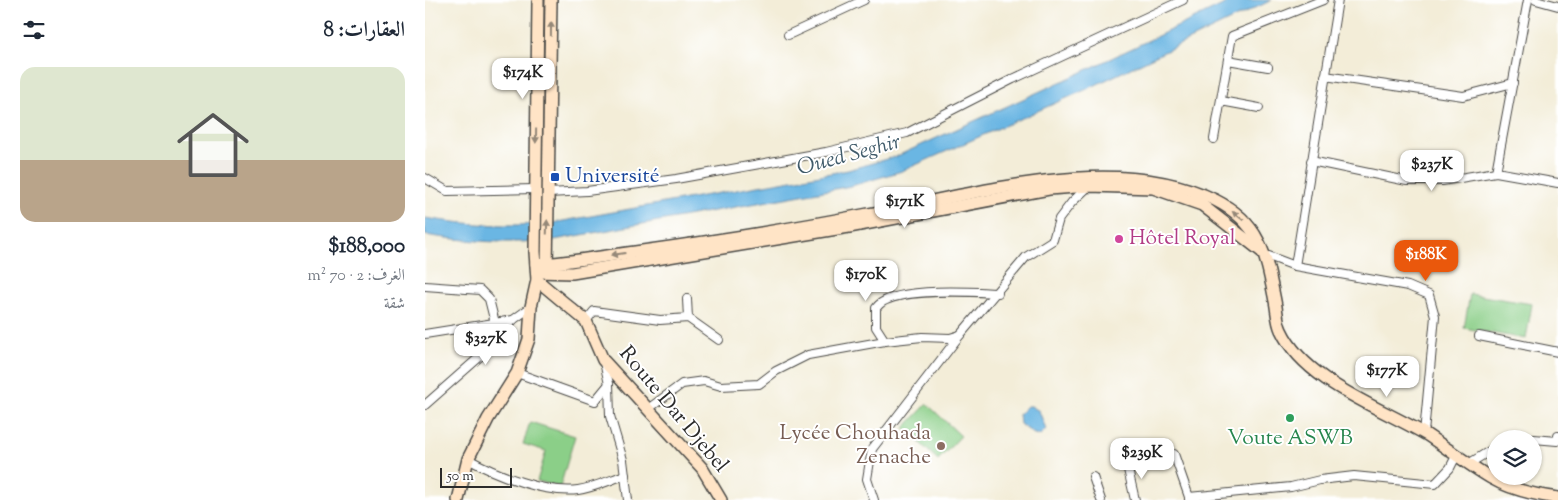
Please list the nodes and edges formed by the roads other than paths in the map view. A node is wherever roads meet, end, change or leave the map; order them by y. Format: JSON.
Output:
{"nodes":[{"id":1,"x":538,"y":0,"type":"edge"},
{"id":2,"x":551,"y":0,"type":"edge"},
{"id":3,"x":864,"y":0,"type":"edge"},
{"id":4,"x":1183,"y":0,"type":"edge"},
{"id":5,"x":1323,"y":0,"type":"edge"},
{"id":6,"x":1338,"y":0,"type":"edge"},
{"id":7,"x":1528,"y":0,"type":"edge"},
{"id":8,"x":1536,"y":0,"type":"edge"},
{"id":9,"x":1558,"y":6,"type":"edge"},
{"id":10,"x":788,"y":36,"type":"dead end"},
{"id":11,"x":1228,"y":60,"type":"junction"},
{"id":12,"x":1268,"y":67,"type":"dead end"},
{"id":13,"x":1325,"y":76,"type":"junction"},
{"id":14,"x":1513,"y":83,"type":"junction"},
{"id":15,"x":1221,"y":102,"type":"junction"},
{"id":16,"x":1259,"y":108,"type":"dead end"},
{"id":17,"x":1214,"y":138,"type":"dead end"},
{"id":18,"x":1311,"y":161,"type":"junction"},
{"id":19,"x":1497,"y":172,"type":"junction"},
{"id":20,"x":425,"y":178,"type":"edge"},
{"id":21,"x":1558,"y":183,"type":"edge"},
{"id":22,"x":1090,"y":186,"type":"junction"},
{"id":23,"x":535,"y":189,"type":"junction"},
{"id":24,"x":548,"y":197,"type":"junction"},
{"id":25,"x":1266,"y":255,"type":"junction"},
{"id":26,"x":541,"y":266,"type":"junction"},
{"id":27,"x":1295,"y":266,"type":"junction"},
{"id":28,"x":425,"y":286,"type":"edge"},
{"id":29,"x":998,"y":293,"type":"junction"},
{"id":30,"x":687,"y":299,"type":"dead end"},
{"id":31,"x":531,"y":307,"type":"junction"},
{"id":32,"x":687,"y":318,"type":"junction"},
{"id":33,"x":513,"y":320,"type":"junction"},
{"id":34,"x":586,"y":321,"type":"junction"},
{"id":35,"x":495,"y":323,"type":"junction"},
{"id":36,"x":425,"y":334,"type":"edge"},
{"id":37,"x":960,"y":335,"type":"junction"},
{"id":38,"x":1479,"y":336,"type":"dead end"},
{"id":39,"x":719,"y":340,"type":"dead end"},
{"id":40,"x":885,"y":341,"type":"junction"},
{"id":41,"x":1558,"y":352,"type":"edge"},
{"id":42,"x":603,"y":360,"type":"junction"},
{"id":43,"x":517,"y":373,"type":"junction"},
{"id":44,"x":609,"y":384,"type":"junction"},
{"id":45,"x":425,"y":404,"type":"edge"},
{"id":46,"x":648,"y":409,"type":"junction"},
{"id":47,"x":1424,"y":434,"type":"junction"},
{"id":48,"x":1558,"y":436,"type":"edge"},
{"id":49,"x":1542,"y":440,"type":"edge"},
{"id":50,"x":1487,"y":452,"type":"edge"},
{"id":51,"x":1174,"y":454,"type":"dead end"},
{"id":52,"x":1457,"y":454,"type":"junction"},
{"id":53,"x":468,"y":460,"type":"junction"},
{"id":54,"x":1469,"y":463,"type":"junction"},
{"id":55,"x":1127,"y":465,"type":"dead end"},
{"id":56,"x":625,"y":475,"type":"junction"},
{"id":57,"x":1093,"y":477,"type":"dead end"},
{"id":58,"x":1558,"y":498,"type":"edge"},
{"id":59,"x":1189,"y":499,"type":"edge"},
{"id":60,"x":458,"y":500,"type":"edge"},
{"id":61,"x":628,"y":500,"type":"edge"},
{"id":62,"x":721,"y":500,"type":"edge"},
{"id":63,"x":874,"y":500,"type":"edge"},
{"id":64,"x":1101,"y":500,"type":"edge"},
{"id":65,"x":1135,"y":500,"type":"edge"}],
"edges":[{"from":1,"to":23,"type":"street","one_way":true},
{"from":24,"to":2,"type":"street","one_way":true},
{"from":3,"to":10,"type":"street"},
{"from":4,"to":24,"type":"street"},
{"from":5,"to":11,"type":"street"},
{"from":6,"to":13,"type":"street"},
{"from":7,"to":14,"type":"street"},
{"from":8,"to":9,"type":"street"},
{"from":11,"to":12,"type":"street"},
{"from":11,"to":15,"type":"street"},
{"from":13,"to":14,"type":"street"},
{"from":13,"to":18,"type":"street"},
{"from":14,"to":19,"type":"street"},
{"from":15,"to":16,"type":"street"},
{"from":15,"to":17,"type":"street"},
{"from":18,"to":19,"type":"street"},
{"from":18,"to":27,"type":"street"},
{"from":19,"to":21,"type":"street"},
{"from":20,"to":23,"type":"street"},
{"from":22,"to":25,"type":"street"},
{"from":22,"to":26,"type":"street"},
{"from":22,"to":29,"type":"street"},
{"from":23,"to":26,"type":"street"},
{"from":26,"to":24,"type":"street","one_way":true},
{"from":25,"to":26,"type":"street","one_way":true},
{"from":25,"to":27,"type":"street"},
{"from":25,"to":47,"type":"street"},
{"from":26,"to":31,"type":"street"},
{"from":26,"to":34,"type":"street","name":"Route Dar Djebel"},
{"from":27,"to":47,"type":"street"},
{"from":28,"to":35,"type":"street"},
{"from":29,"to":37,"type":"street"},
{"from":29,"to":40,"type":"street"},
{"from":30,"to":32,"type":"street"},
{"from":31,"to":33,"type":"street"},
{"from":31,"to":43,"type":"street"},
{"from":32,"to":34,"type":"street"},
{"from":32,"to":39,"type":"street"},
{"from":33,"to":35,"type":"street"},
{"from":33,"to":45,"type":"street"},
{"from":34,"to":42,"type":"street","name":"Route Dar Djebel"},
{"from":35,"to":36,"type":"street"},
{"from":37,"to":40,"type":"street"},
{"from":37,"to":63,"type":"street"},
{"from":38,"to":41,"type":"street"},
{"from":40,"to":46,"type":"street"},
{"from":42,"to":44,"type":"street"},
{"from":42,"to":46,"type":"street","name":"Route Dar Djebel"},
{"from":43,"to":44,"type":"street"},
{"from":43,"to":53,"type":"street"},
{"from":44,"to":56,"type":"street"},
{"from":46,"to":62,"type":"street","name":"Route Dar Djebel"},
{"from":47,"to":52,"type":"street"},
{"from":48,"to":49,"type":"street"},
{"from":50,"to":54,"type":"street"},
{"from":51,"to":59,"type":"street"},
{"from":52,"to":54,"type":"street"},
{"from":52,"to":59,"type":"street"},
{"from":53,"to":56,"type":"street"},
{"from":53,"to":60,"type":"street"},
{"from":54,"to":58,"type":"street"},
{"from":55,"to":65,"type":"street"},
{"from":56,"to":61,"type":"street"},
{"from":57,"to":64,"type":"street"}]}
